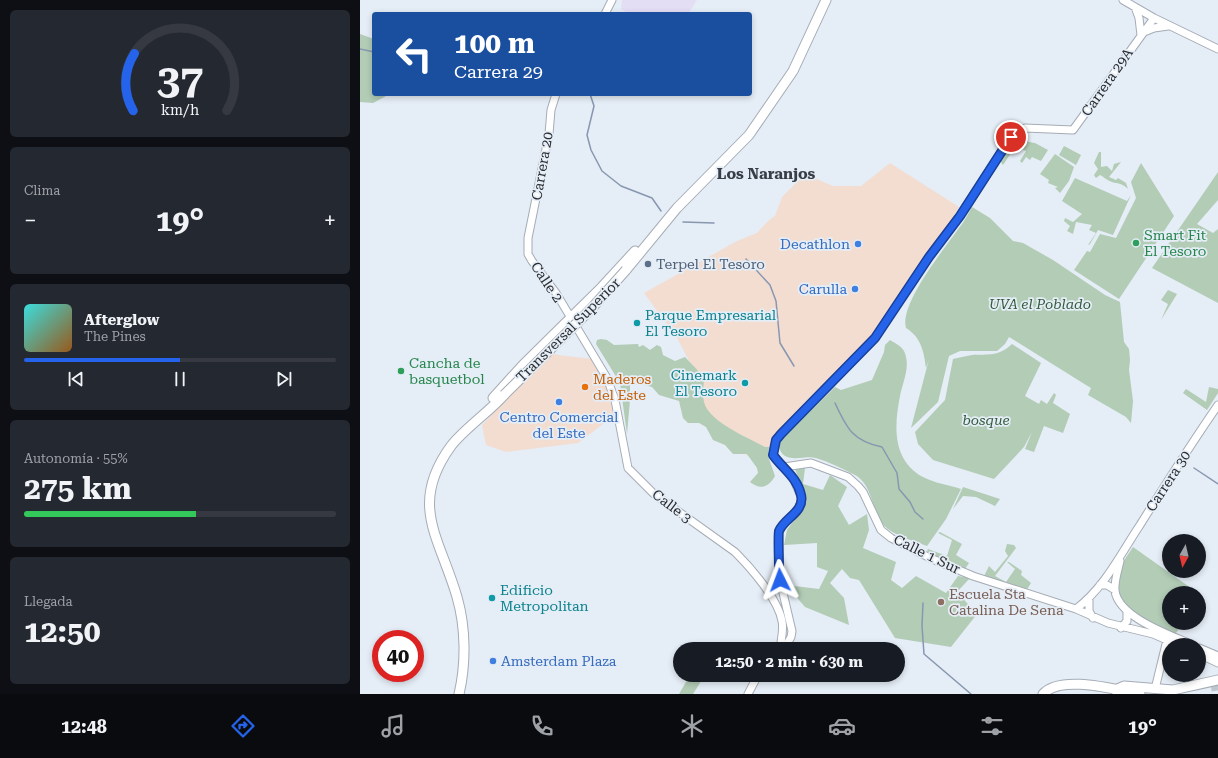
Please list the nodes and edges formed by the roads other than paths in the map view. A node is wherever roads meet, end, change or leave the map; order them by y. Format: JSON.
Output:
{"nodes":[{"id":1,"x":612,"y":0,"type":"edge"},
{"id":2,"x":826,"y":0,"type":"edge"},
{"id":3,"x":1123,"y":0,"type":"edge"},
{"id":4,"x":1135,"y":7,"type":"junction"},
{"id":5,"x":606,"y":12,"type":"edge"},
{"id":6,"x":1154,"y":18,"type":"junction"},
{"id":7,"x":1168,"y":26,"type":"junction"},
{"id":8,"x":1141,"y":35,"type":"junction"},
{"id":9,"x":1218,"y":49,"type":"edge"},
{"id":10,"x":555,"y":96,"type":"edge"},
{"id":11,"x":676,"y":210,"type":"junction"},
{"id":12,"x":528,"y":238,"type":"joint"},
{"id":13,"x":570,"y":318,"type":"junction"},
{"id":14,"x":586,"y":343,"type":"joint"},
{"id":15,"x":1218,"y":405,"type":"edge"},
{"id":16,"x":481,"y":418,"type":"junction"},
{"id":17,"x":784,"y":467,"type":"junction"},
{"id":18,"x":1120,"y":559,"type":"junction"},
{"id":19,"x":1100,"y":585,"type":"junction"},
{"id":20,"x":1115,"y":590,"type":"junction"},
{"id":21,"x":1089,"y":598,"type":"junction"},
{"id":22,"x":1076,"y":610,"type":"junction"},
{"id":23,"x":1128,"y":612,"type":"junction"},
{"id":24,"x":1093,"y":618,"type":"junction"},
{"id":25,"x":1121,"y":628,"type":"junction"},
{"id":26,"x":782,"y":634,"type":"junction"},
{"id":27,"x":791,"y":637,"type":"junction"},
{"id":28,"x":1162,"y":638,"type":"edge"},
{"id":29,"x":1179,"y":638,"type":"edge"},
{"id":30,"x":781,"y":642,"type":"edge"},
{"id":31,"x":788,"y":642,"type":"edge"},
{"id":32,"x":1206,"y":651,"type":"edge"},
{"id":33,"x":1218,"y":656,"type":"edge"},
{"id":34,"x":1206,"y":657,"type":"edge"},
{"id":35,"x":1162,"y":660,"type":"edge"},
{"id":36,"x":1218,"y":663,"type":"edge"},
{"id":37,"x":1218,"y":680,"type":"tunnel mouth"},
{"id":38,"x":754,"y":682,"type":"edge"},
{"id":39,"x":1212,"y":688,"type":"tunnel mouth"},
{"id":40,"x":1155,"y":689,"type":"junction"},
{"id":41,"x":1115,"y":690,"type":"junction"},
{"id":42,"x":459,"y":694,"type":"edge"},
{"id":43,"x":748,"y":694,"type":"edge"},
{"id":44,"x":1043,"y":694,"type":"edge"},
{"id":45,"x":1140,"y":694,"type":"edge"},
{"id":46,"x":1186,"y":694,"type":"edge"}],
"edges":[{"from":1,"to":5,"type":"street"},
{"from":2,"to":11,"type":"main road","name":"Transversal Superior"},
{"from":3,"to":4,"type":"street"},
{"from":4,"to":6,"type":"street"},
{"from":4,"to":8,"type":"street","name":"Carrera 29A"},
{"from":6,"to":7,"type":"street"},
{"from":6,"to":8,"type":"street","name":"Carrera 29A"},
{"from":7,"to":8,"type":"street"},
{"from":7,"to":9,"type":"street"},
{"from":8,"to":17,"type":"street","name":"Carrera 29A"},
{"from":10,"to":12,"type":"street","name":"Carrera 20"},
{"from":11,"to":13,"type":"main road"},
{"from":11,"to":16,"type":"main road","name":"Transversal Superior","bridge":true},
{"from":12,"to":13,"type":"street","name":"Calle 2"},
{"from":13,"to":14,"type":"street","name":"Calle 2"},
{"from":13,"to":16,"type":"main road"},
{"from":14,"to":26,"type":"street","name":"Calle 3"},
{"from":15,"to":18,"type":"street","name":"Carrera 30"},
{"from":16,"to":42,"type":"main road","name":"Transversal Superior"},
{"from":17,"to":22,"type":"street","name":"Calle 1 Sur"},
{"from":17,"to":27,"type":"street"},
{"from":18,"to":19,"type":"street","name":"Carrera 30"},
{"from":18,"to":20,"type":"street","name":"Carrera 30"},
{"from":19,"to":20,"type":"street"},
{"from":19,"to":21,"type":"street"},
{"from":20,"to":23,"type":"street"},
{"from":21,"to":22,"type":"street"},
{"from":21,"to":24,"type":"street"},
{"from":22,"to":24,"type":"street","name":"Calle 1 Sur"},
{"from":23,"to":25,"type":"street"},
{"from":23,"to":29,"type":"street"},
{"from":24,"to":25,"type":"street","name":"Calle 1 Sur"},
{"from":25,"to":28,"type":"street","name":"Calle 1 Sur"},
{"from":26,"to":27,"type":"street"},
{"from":26,"to":30,"type":"street","name":"Calle 3"},
{"from":27,"to":31,"type":"street"},
{"from":32,"to":33,"type":"street"},
{"from":34,"to":36,"type":"street"},
{"from":35,"to":40,"type":"street"},
{"from":37,"to":40,"type":"main road"},
{"from":38,"to":43,"type":"street"},
{"from":39,"to":46,"type":"main road"},
{"from":40,"to":41,"type":"main road"},
{"from":41,"to":44,"type":"main road"},
{"from":41,"to":45,"type":"main road"}]}
